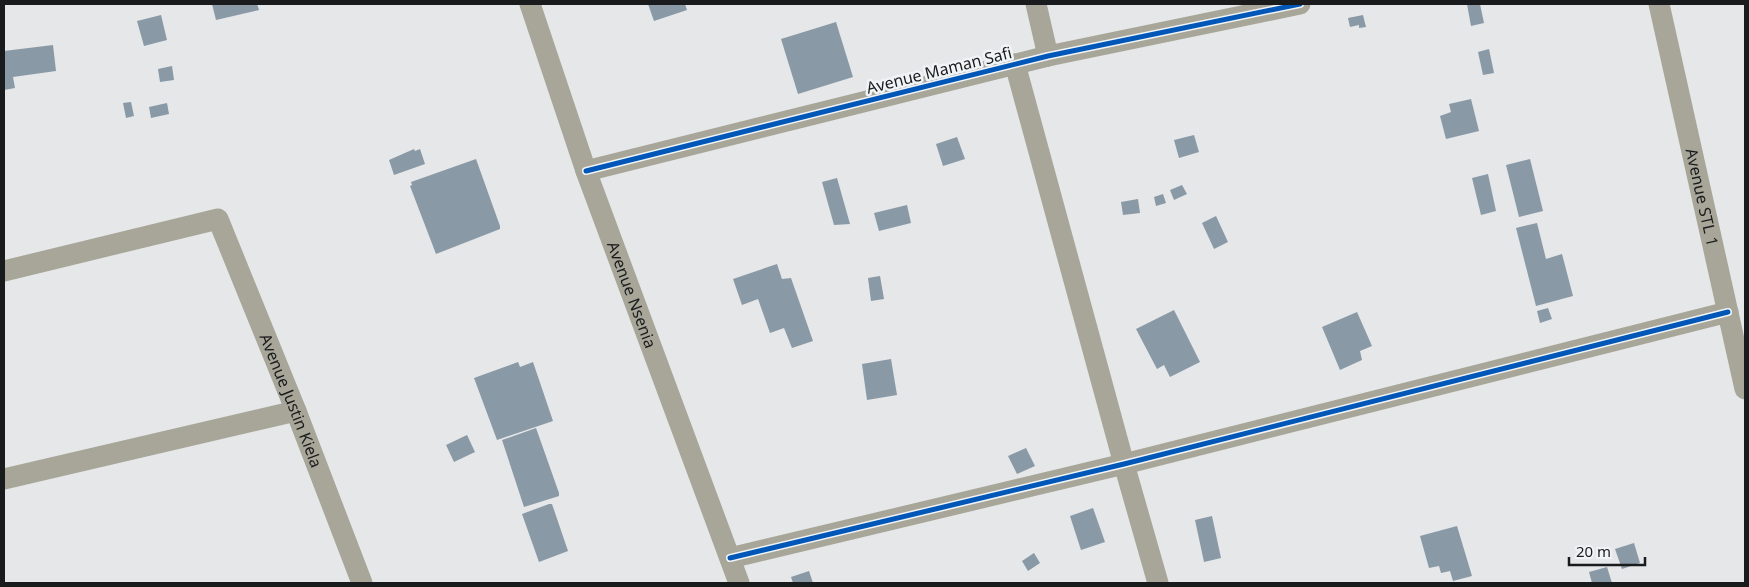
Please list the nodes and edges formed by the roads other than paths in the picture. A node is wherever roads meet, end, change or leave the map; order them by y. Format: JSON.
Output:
{"nodes":[{"id":1,"x":530,"y":4,"type":"edge"},
{"id":2,"x":1036,"y":4,"type":"edge"},
{"id":3,"x":1300,"y":4,"type":"edge"},
{"id":4,"x":1659,"y":4,"type":"edge"},
{"id":5,"x":1048,"y":56,"type":"junction"},
{"id":6,"x":1015,"y":64,"type":"junction"},
{"id":7,"x":586,"y":171,"type":"junction"},
{"id":8,"x":4,"y":271,"type":"edge"},
{"id":9,"x":1728,"y":312,"type":"junction"},
{"id":10,"x":1742,"y":361,"type":"edge"},
{"id":11,"x":1745,"y":389,"type":"edge"},
{"id":12,"x":296,"y":411,"type":"junction"},
{"id":13,"x":1124,"y":464,"type":"junction"},
{"id":14,"x":4,"y":479,"type":"edge"},
{"id":15,"x":730,"y":558,"type":"junction"},
{"id":16,"x":362,"y":583,"type":"edge"},
{"id":17,"x":739,"y":583,"type":"edge"},
{"id":18,"x":1158,"y":583,"type":"edge"}],
"edges":[{"from":1,"to":7,"type":"street","name":"Avenue Nsenia"},
{"from":2,"to":5,"type":"street"},
{"from":3,"to":5,"type":"street","name":"Avenue Maman Safi"},
{"from":4,"to":9,"type":"street","name":"Avenue STL 1"},
{"from":5,"to":6,"type":"street","name":"Avenue Maman Safi"},
{"from":6,"to":7,"type":"street","name":"Avenue Maman Safi"},
{"from":6,"to":13,"type":"street"},
{"from":7,"to":15,"type":"street","name":"Avenue Nsenia"},
{"from":8,"to":12,"type":"street","name":"Avenue Justin Kiela"},
{"from":9,"to":10,"type":"street","name":"Avenue STL 1"},
{"from":9,"to":13,"type":"street"},
{"from":10,"to":11,"type":"street","name":"Avenue STL 1"},
{"from":12,"to":14,"type":"street"},
{"from":12,"to":16,"type":"street","name":"Avenue Justin Kiela"},
{"from":13,"to":15,"type":"street"},
{"from":13,"to":18,"type":"street"},
{"from":15,"to":17,"type":"street","name":"Avenue Nsenia"}]}
